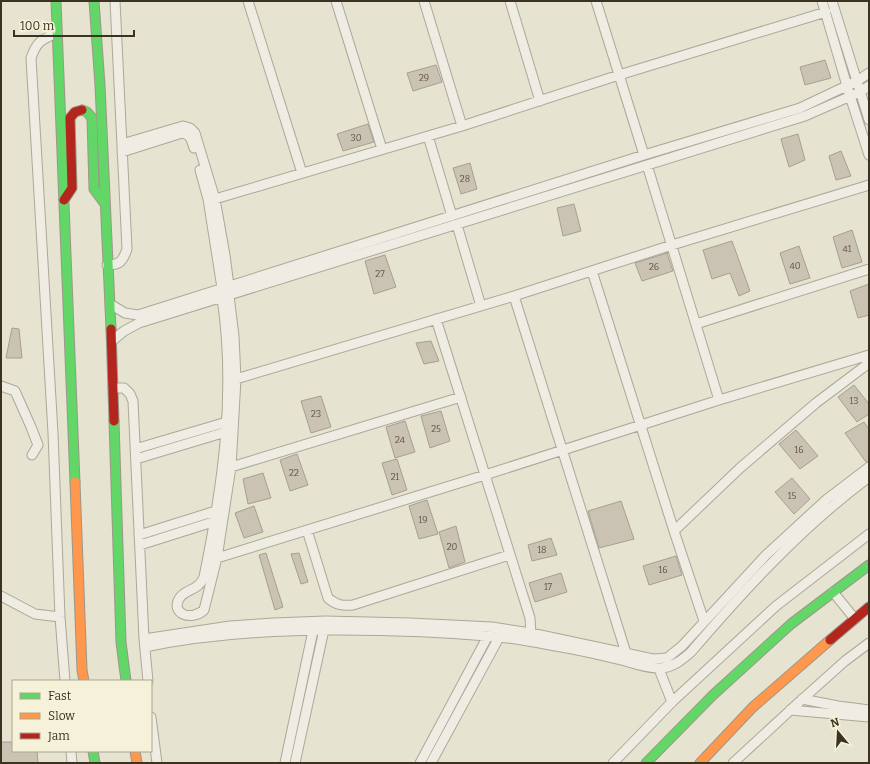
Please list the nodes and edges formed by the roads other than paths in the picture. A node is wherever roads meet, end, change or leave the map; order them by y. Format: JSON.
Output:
{"nodes":[{"id":1,"x":56,"y":1,"type":"edge"},
{"id":2,"x":94,"y":1,"type":"edge"},
{"id":3,"x":115,"y":1,"type":"edge"},
{"id":4,"x":248,"y":1,"type":"edge"},
{"id":5,"x":336,"y":1,"type":"edge"},
{"id":6,"x":424,"y":1,"type":"edge"},
{"id":7,"x":510,"y":1,"type":"edge"},
{"id":8,"x":596,"y":1,"type":"edge"},
{"id":9,"x":822,"y":1,"type":"edge"},
{"id":10,"x":832,"y":1,"type":"edge"},
{"id":11,"x":826,"y":12,"type":"junction"},
{"id":12,"x":57,"y":33,"type":"junction"},
{"id":13,"x":869,"y":73,"type":"edge"},
{"id":14,"x":619,"y":76,"type":"junction"},
{"id":15,"x":857,"y":81,"type":"junction"},
{"id":16,"x":847,"y":86,"type":"junction"},
{"id":17,"x":869,"y":86,"type":"edge"},
{"id":18,"x":860,"y":92,"type":"junction"},
{"id":19,"x":850,"y":96,"type":"junction"},
{"id":20,"x":540,"y":101,"type":"junction"},
{"id":21,"x":869,"y":120,"type":"edge"},
{"id":22,"x":462,"y":126,"type":"junction"},
{"id":23,"x":428,"y":136,"type":"junction"},
{"id":24,"x":122,"y":148,"type":"junction"},
{"id":25,"x":382,"y":149,"type":"junction"},
{"id":26,"x":869,"y":155,"type":"edge"},
{"id":27,"x":646,"y":160,"type":"junction"},
{"id":28,"x":302,"y":173,"type":"junction"},
{"id":29,"x":869,"y":185,"type":"edge"},
{"id":30,"x":215,"y":199,"type":"junction"},
{"id":31,"x":64,"y":200,"type":"junction"},
{"id":32,"x":105,"y":204,"type":"junction"},
{"id":33,"x":452,"y":216,"type":"junction"},
{"id":34,"x":457,"y":225,"type":"junction"},
{"id":35,"x":672,"y":245,"type":"junction"},
{"id":36,"x":107,"y":265,"type":"junction"},
{"id":37,"x":869,"y":269,"type":"edge"},
{"id":38,"x":592,"y":271,"type":"junction"},
{"id":39,"x":225,"y":292,"type":"junction"},
{"id":40,"x":514,"y":296,"type":"junction"},
{"id":41,"x":110,"y":304,"type":"junction"},
{"id":42,"x":481,"y":306,"type":"junction"},
{"id":43,"x":436,"y":319,"type":"junction"},
{"id":44,"x":696,"y":324,"type":"junction"},
{"id":45,"x":112,"y":341,"type":"junction"},
{"id":46,"x":869,"y":355,"type":"edge"},
{"id":47,"x":869,"y":363,"type":"edge"},
{"id":48,"x":236,"y":379,"type":"junction"},
{"id":49,"x":1,"y":386,"type":"edge"},
{"id":50,"x":113,"y":388,"type":"junction"},
{"id":51,"x":460,"y":397,"type":"junction"},
{"id":52,"x":719,"y":400,"type":"junction"},
{"id":53,"x":230,"y":421,"type":"junction"},
{"id":54,"x":641,"y":426,"type":"junction"},
{"id":55,"x":229,"y":432,"type":"junction"},
{"id":56,"x":135,"y":449,"type":"junction"},
{"id":57,"x":562,"y":450,"type":"junction"},
{"id":58,"x":32,"y":456,"type":"dead end"},
{"id":59,"x":136,"y":459,"type":"junction"},
{"id":60,"x":231,"y":467,"type":"junction"},
{"id":61,"x":869,"y":467,"type":"edge"},
{"id":62,"x":485,"y":475,"type":"junction"},
{"id":63,"x":869,"y":477,"type":"edge"},
{"id":64,"x":221,"y":509,"type":"junction"},
{"id":65,"x":219,"y":520,"type":"junction"},
{"id":66,"x":307,"y":530,"type":"junction"},
{"id":67,"x":674,"y":531,"type":"junction"},
{"id":68,"x":869,"y":534,"type":"edge"},
{"id":69,"x":139,"y":535,"type":"junction"},
{"id":70,"x":140,"y":545,"type":"junction"},
{"id":71,"x":509,"y":555,"type":"junction"},
{"id":72,"x":217,"y":558,"type":"junction"},
{"id":73,"x":869,"y":565,"type":"edge"},
{"id":74,"x":833,"y":592,"type":"junction"},
{"id":75,"x":1,"y":596,"type":"edge"},
{"id":76,"x":869,"y":607,"type":"edge"},
{"id":77,"x":60,"y":617,"type":"junction"},
{"id":78,"x":855,"y":619,"type":"junction"},
{"id":79,"x":704,"y":621,"type":"junction"},
{"id":80,"x":314,"y":626,"type":"junction"},
{"id":81,"x":324,"y":626,"type":"junction"},
{"id":82,"x":492,"y":627,"type":"junction"},
{"id":83,"x":502,"y":633,"type":"junction"},
{"id":84,"x":531,"y":633,"type":"junction"},
{"id":85,"x":489,"y":637,"type":"junction"},
{"id":86,"x":144,"y":643,"type":"junction"},
{"id":87,"x":869,"y":643,"type":"edge"},
{"id":88,"x":626,"y":653,"type":"junction"},
{"id":89,"x":659,"y":668,"type":"junction"},
{"id":90,"x":65,"y":680,"type":"edge"},
{"id":91,"x":84,"y":680,"type":"edge"},
{"id":92,"x":126,"y":680,"type":"edge"},
{"id":93,"x":148,"y":680,"type":"edge"},
{"id":94,"x":802,"y":699,"type":"junction"},
{"id":95,"x":672,"y":702,"type":"junction"},
{"id":96,"x":790,"y":710,"type":"junction"},
{"id":97,"x":869,"y":710,"type":"edge"},
{"id":98,"x":869,"y":717,"type":"edge"},
{"id":99,"x":152,"y":725,"type":"edge"},
{"id":100,"x":71,"y":752,"type":"edge"},
{"id":101,"x":94,"y":752,"type":"edge"},
{"id":102,"x":135,"y":752,"type":"edge"},
{"id":103,"x":72,"y":763,"type":"edge"},
{"id":104,"x":95,"y":763,"type":"edge"},
{"id":105,"x":137,"y":763,"type":"edge"},
{"id":106,"x":157,"y":763,"type":"edge"},
{"id":107,"x":285,"y":763,"type":"edge"},
{"id":108,"x":295,"y":763,"type":"edge"},
{"id":109,"x":420,"y":763,"type":"edge"},
{"id":110,"x":431,"y":763,"type":"edge"},
{"id":111,"x":612,"y":763,"type":"edge"},
{"id":112,"x":646,"y":763,"type":"edge"},
{"id":113,"x":700,"y":763,"type":"edge"},
{"id":114,"x":733,"y":763,"type":"edge"}],
"edges":[{"from":1,"to":12,"type":"main road"},
{"from":2,"to":32,"type":"main road"},
{"from":3,"to":24,"type":"street"},
{"from":4,"to":28,"type":"street"},
{"from":5,"to":25,"type":"street"},
{"from":6,"to":22,"type":"street"},
{"from":7,"to":20,"type":"street"},
{"from":8,"to":14,"type":"street"},
{"from":9,"to":11,"type":"street"},
{"from":10,"to":15,"type":"street"},
{"from":11,"to":14,"type":"street"},
{"from":11,"to":16,"type":"street"},
{"from":12,"to":31,"type":"main road"},
{"from":12,"to":77,"type":"street"},
{"from":13,"to":15,"type":"street"},
{"from":14,"to":20,"type":"street"},
{"from":14,"to":27,"type":"street"},
{"from":15,"to":16,"type":"street"},
{"from":15,"to":18,"type":"street"},
{"from":16,"to":19,"type":"street"},
{"from":16,"to":27,"type":"street"},
{"from":17,"to":18,"type":"street"},
{"from":18,"to":19,"type":"street"},
{"from":18,"to":21,"type":"street"},
{"from":19,"to":26,"type":"street"},
{"from":19,"to":27,"type":"street"},
{"from":20,"to":22,"type":"street"},
{"from":22,"to":23,"type":"street"},
{"from":23,"to":25,"type":"street"},
{"from":23,"to":33,"type":"street"},
{"from":24,"to":30,"type":"street"},
{"from":24,"to":36,"type":"street"},
{"from":24,"to":39,"type":"street"},
{"from":25,"to":28,"type":"street"},
{"from":27,"to":33,"type":"street"},
{"from":27,"to":34,"type":"street"},
{"from":27,"to":35,"type":"street"},
{"from":28,"to":30,"type":"street"},
{"from":29,"to":35,"type":"street"},
{"from":30,"to":39,"type":"street"},
{"from":31,"to":32,"type":"main road"},
{"from":31,"to":91,"type":"main road"},
{"from":32,"to":36,"type":"main road"},
{"from":33,"to":39,"type":"street"},
{"from":34,"to":39,"type":"street"},
{"from":34,"to":42,"type":"street"},
{"from":35,"to":38,"type":"street"},
{"from":35,"to":44,"type":"street"},
{"from":36,"to":41,"type":"main road"},
{"from":37,"to":44,"type":"street"},
{"from":38,"to":40,"type":"street"},
{"from":38,"to":54,"type":"street"},
{"from":39,"to":41,"type":"street"},
{"from":39,"to":45,"type":"street"},
{"from":39,"to":48,"type":"street"},
{"from":39,"to":53,"type":"street"},
{"from":40,"to":42,"type":"street"},
{"from":40,"to":57,"type":"street"},
{"from":41,"to":45,"type":"main road"},
{"from":42,"to":43,"type":"street"},
{"from":43,"to":48,"type":"street"},
{"from":43,"to":51,"type":"street"},
{"from":44,"to":52,"type":"street"},
{"from":45,"to":50,"type":"main road"},
{"from":46,"to":52,"type":"street"},
{"from":47,"to":67,"type":"street"},
{"from":48,"to":53,"type":"street"},
{"from":49,"to":58,"type":"street"},
{"from":50,"to":56,"type":"street"},
{"from":50,"to":92,"type":"main road"},
{"from":51,"to":60,"type":"street"},
{"from":51,"to":62,"type":"street"},
{"from":52,"to":54,"type":"street"},
{"from":53,"to":55,"type":"street"},
{"from":53,"to":56,"type":"street"},
{"from":54,"to":57,"type":"street"},
{"from":54,"to":67,"type":"street"},
{"from":55,"to":59,"type":"street"},
{"from":55,"to":60,"type":"street"},
{"from":55,"to":64,"type":"street"},
{"from":56,"to":59,"type":"street"},
{"from":57,"to":62,"type":"street"},
{"from":57,"to":88,"type":"street"},
{"from":59,"to":69,"type":"street"},
{"from":60,"to":64,"type":"street"},
{"from":61,"to":79,"type":"street"},
{"from":62,"to":66,"type":"street"},
{"from":62,"to":71,"type":"street"},
{"from":63,"to":89,"type":"street"},
{"from":64,"to":65,"type":"street"},
{"from":64,"to":69,"type":"street"},
{"from":65,"to":70,"type":"street"},
{"from":65,"to":72,"type":"street"},
{"from":65,"to":72,"type":"street"},
{"from":66,"to":71,"type":"street"},
{"from":66,"to":72,"type":"street"},
{"from":67,"to":79,"type":"street"},
{"from":68,"to":95,"type":"street"},
{"from":69,"to":70,"type":"street"},
{"from":70,"to":86,"type":"street"},
{"from":71,"to":84,"type":"street"},
{"from":73,"to":74,"type":"main road"},
{"from":74,"to":78,"type":"street"},
{"from":74,"to":112,"type":"main road"},
{"from":75,"to":77,"type":"street"},
{"from":76,"to":78,"type":"main road"},
{"from":77,"to":90,"type":"street"},
{"from":78,"to":113,"type":"main road"},
{"from":79,"to":88,"type":"street"},
{"from":80,"to":81,"type":"street"},
{"from":80,"to":86,"type":"street"},
{"from":80,"to":107,"type":"street"},
{"from":81,"to":82,"type":"street"},
{"from":81,"to":85,"type":"street"},
{"from":81,"to":108,"type":"street"},
{"from":82,"to":83,"type":"street"},
{"from":82,"to":85,"type":"street"},
{"from":83,"to":84,"type":"street"},
{"from":83,"to":85,"type":"street"},
{"from":83,"to":89,"type":"street"},
{"from":83,"to":110,"type":"street"},
{"from":84,"to":88,"type":"street"},
{"from":85,"to":109,"type":"street"},
{"from":86,"to":93,"type":"street"},
{"from":87,"to":94,"type":"street"},
{"from":89,"to":95,"type":"street"},
{"from":94,"to":96,"type":"street"},
{"from":94,"to":97,"type":"street"},
{"from":95,"to":111,"type":"street"},
{"from":96,"to":98,"type":"street"},
{"from":96,"to":114,"type":"street"},
{"from":99,"to":106,"type":"street"},
{"from":100,"to":103,"type":"street"},
{"from":101,"to":104,"type":"main road"},
{"from":102,"to":105,"type":"main road"}]}
